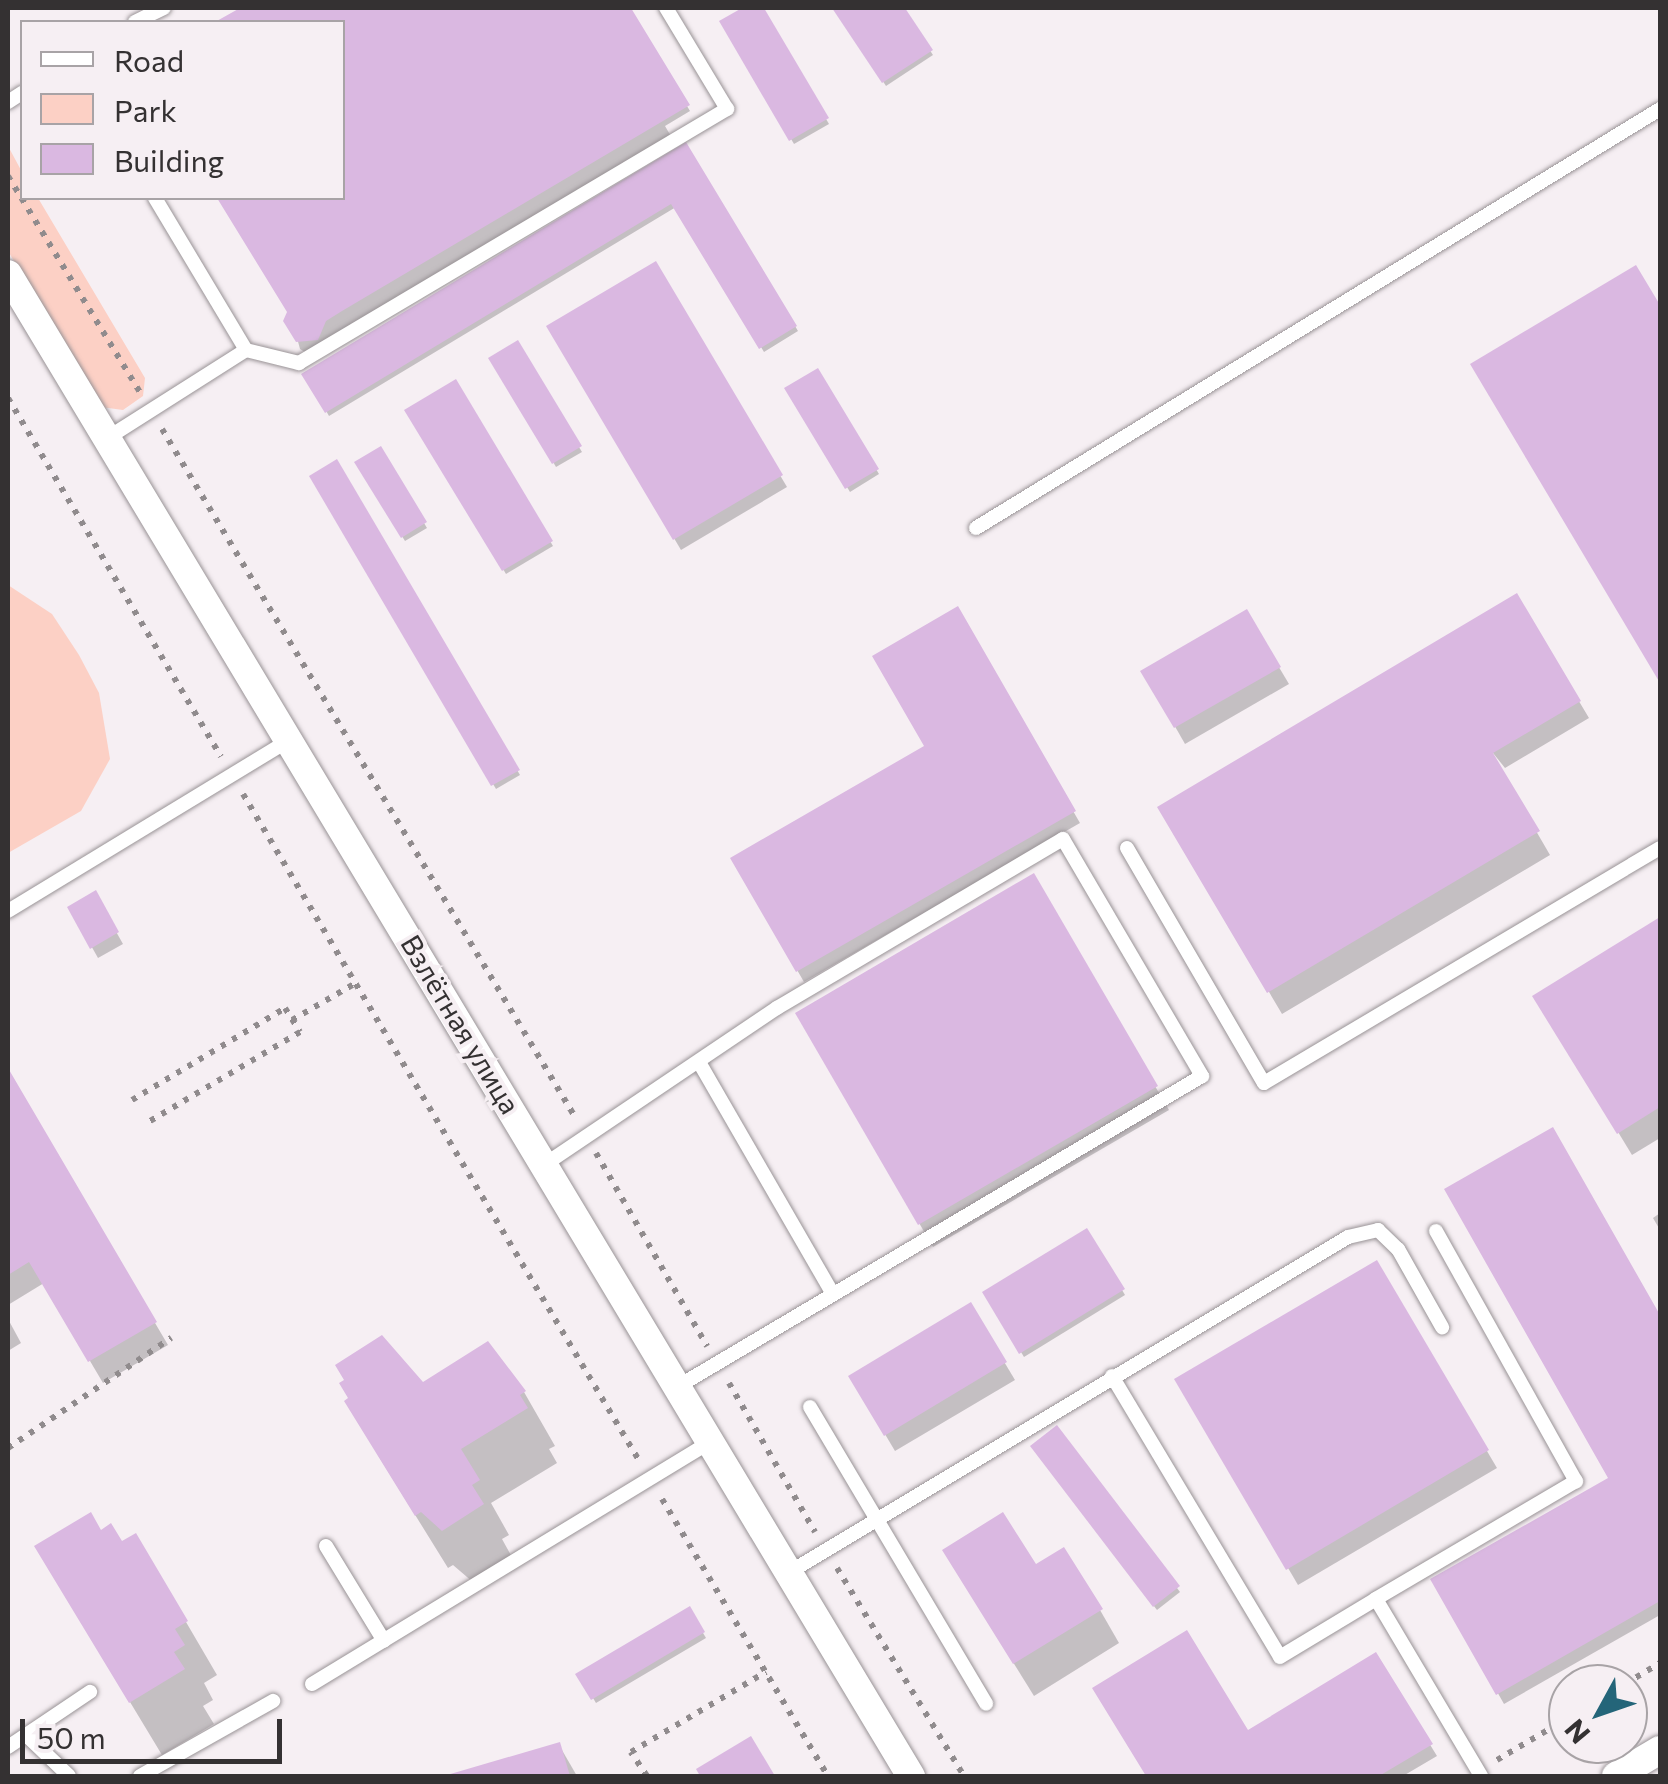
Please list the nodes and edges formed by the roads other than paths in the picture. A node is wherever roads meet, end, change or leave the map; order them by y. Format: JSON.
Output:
{"nodes":[{"id":1,"x":164,"y":8,"type":"edge"},
{"id":2,"x":666,"y":8,"type":"edge"},
{"id":3,"x":139,"y":20,"type":"edge"},
{"id":4,"x":1660,"y":108,"type":"edge"},
{"id":5,"x":156,"y":200,"type":"edge"},
{"id":6,"x":8,"y":274,"type":"edge"},
{"id":7,"x":246,"y":350,"type":"junction"},
{"id":8,"x":108,"y":437,"type":"junction"},
{"id":9,"x":976,"y":528,"type":"dead end"},
{"id":10,"x":291,"y":739,"type":"junction"},
{"id":11,"x":1127,"y":848,"type":"dead end"},
{"id":12,"x":1660,"y":848,"type":"edge"},
{"id":13,"x":8,"y":911,"type":"edge"},
{"id":14,"x":699,"y":1062,"type":"junction"},
{"id":15,"x":544,"y":1165,"type":"junction"},
{"id":16,"x":1436,"y":1231,"type":"dead end"},
{"id":17,"x":834,"y":1294,"type":"junction"},
{"id":18,"x":1442,"y":1327,"type":"dead end"},
{"id":19,"x":1112,"y":1376,"type":"junction"},
{"id":20,"x":676,"y":1388,"type":"junction"},
{"id":21,"x":810,"y":1406,"type":"dead end"},
{"id":22,"x":708,"y":1443,"type":"junction"},
{"id":23,"x":876,"y":1518,"type":"junction"},
{"id":24,"x":326,"y":1546,"type":"dead end"},
{"id":25,"x":788,"y":1573,"type":"junction"},
{"id":26,"x":1376,"y":1600,"type":"junction"},
{"id":27,"x":384,"y":1641,"type":"junction"},
{"id":28,"x":312,"y":1684,"type":"dead end"},
{"id":29,"x":90,"y":1692,"type":"dead end"},
{"id":30,"x":273,"y":1702,"type":"dead end"},
{"id":31,"x":986,"y":1704,"type":"dead end"},
{"id":32,"x":26,"y":1735,"type":"junction"},
{"id":33,"x":8,"y":1747,"type":"edge"},
{"id":34,"x":1660,"y":1750,"type":"edge"},
{"id":35,"x":1480,"y":1774,"type":"edge"},
{"id":36,"x":69,"y":1776,"type":"edge"},
{"id":37,"x":140,"y":1776,"type":"edge"},
{"id":38,"x":911,"y":1776,"type":"edge"},
{"id":39,"x":1616,"y":1776,"type":"edge"}],
"edges":[{"from":1,"to":3,"type":"lane"},
{"from":2,"to":7,"type":"lane"},
{"from":4,"to":9,"type":"lane"},
{"from":5,"to":7,"type":"lane"},
{"from":6,"to":8,"type":"street","name":"Взлётная улица"},
{"from":7,"to":8,"type":"lane"},
{"from":8,"to":10,"type":"street","name":"Взлётная улица"},
{"from":10,"to":13,"type":"lane"},
{"from":10,"to":15,"type":"street","name":"Взлётная улица"},
{"from":11,"to":12,"type":"lane"},
{"from":14,"to":15,"type":"lane"},
{"from":14,"to":17,"type":"lane"},
{"from":14,"to":17,"type":"lane"},
{"from":15,"to":20,"type":"street","name":"Взлётная улица"},
{"from":16,"to":26,"type":"lane"},
{"from":17,"to":20,"type":"lane"},
{"from":18,"to":19,"type":"lane"},
{"from":19,"to":23,"type":"lane"},
{"from":19,"to":26,"type":"lane"},
{"from":20,"to":22,"type":"street","name":"Взлётная улица"},
{"from":21,"to":23,"type":"lane"},
{"from":22,"to":25,"type":"street","name":"Взлётная улица"},
{"from":22,"to":27,"type":"lane"},
{"from":23,"to":25,"type":"lane"},
{"from":23,"to":31,"type":"lane"},
{"from":24,"to":27,"type":"lane"},
{"from":25,"to":38,"type":"street","name":"Взлётная улица"},
{"from":26,"to":35,"type":"lane"},
{"from":27,"to":28,"type":"lane"},
{"from":29,"to":32,"type":"lane"},
{"from":30,"to":37,"type":"lane"},
{"from":32,"to":33,"type":"lane"},
{"from":32,"to":36,"type":"lane"},
{"from":34,"to":39,"type":"street"}]}
